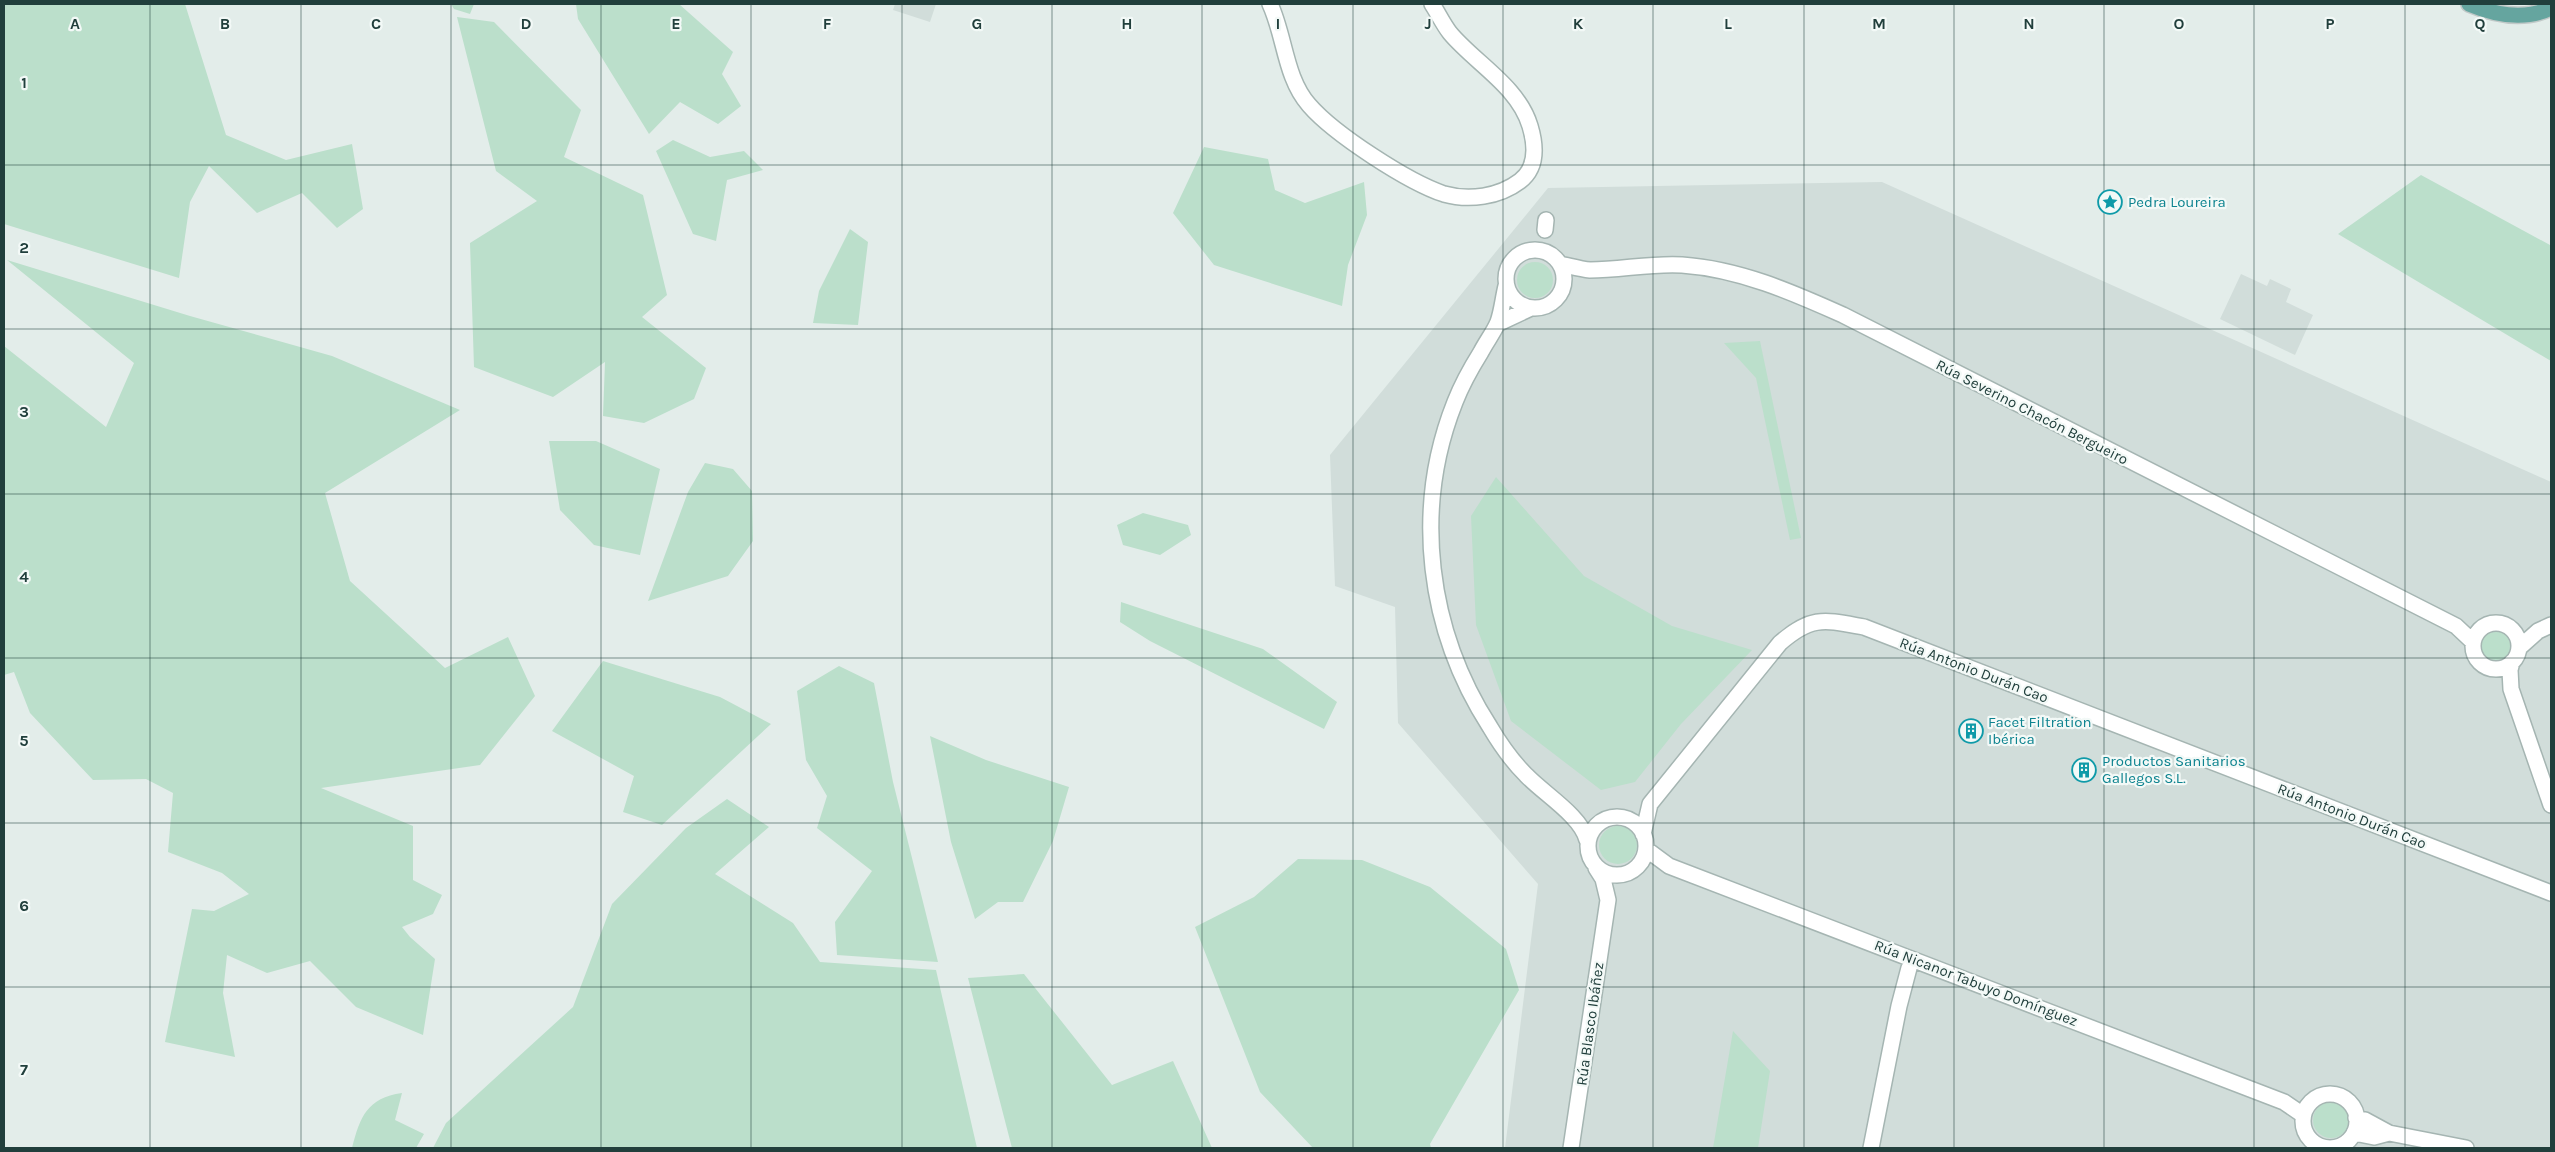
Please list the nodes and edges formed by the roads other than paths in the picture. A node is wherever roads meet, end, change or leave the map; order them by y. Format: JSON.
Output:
{"nodes":[{"id":1,"x":1270,"y":4,"type":"edge"},
{"id":2,"x":1432,"y":4,"type":"edge"},
{"id":3,"x":2468,"y":4,"type":"edge"},
{"id":4,"x":2551,"y":8,"type":"edge"},
{"id":5,"x":1560,"y":264,"type":"junction"},
{"id":6,"x":1589,"y":270,"type":"junction"},
{"id":7,"x":1564,"y":280,"type":"junction"},
{"id":8,"x":1506,"y":286,"type":"junction"},
{"id":9,"x":1531,"y":308,"type":"junction"},
{"id":10,"x":1497,"y":324,"type":"junction"},
{"id":11,"x":2456,"y":626,"type":"junction"},
{"id":12,"x":2482,"y":627,"type":"junction"},
{"id":13,"x":2545,"y":628,"type":"edge"},
{"id":14,"x":2514,"y":632,"type":"junction"},
{"id":15,"x":2473,"y":642,"type":"junction"},
{"id":16,"x":2519,"y":648,"type":"junction"},
{"id":17,"x":2512,"y":662,"type":"junction"},
{"id":18,"x":2493,"y":669,"type":"junction"},
{"id":19,"x":2511,"y":689,"type":"junction"},
{"id":20,"x":1650,"y":804,"type":"junction"},
{"id":21,"x":2551,"y":805,"type":"edge"},
{"id":22,"x":1574,"y":817,"type":"junction"},
{"id":23,"x":1623,"y":818,"type":"junction"},
{"id":24,"x":1602,"y":821,"type":"junction"},
{"id":25,"x":1644,"y":834,"type":"junction"},
{"id":26,"x":1587,"y":840,"type":"junction"},
{"id":27,"x":1646,"y":850,"type":"junction"},
{"id":28,"x":1668,"y":866,"type":"junction"},
{"id":29,"x":1596,"y":868,"type":"junction"},
{"id":30,"x":1635,"y":869,"type":"junction"},
{"id":31,"x":2551,"y":881,"type":"edge"},
{"id":32,"x":2531,"y":884,"type":"junction"},
{"id":33,"x":2551,"y":892,"type":"edge"},
{"id":34,"x":1608,"y":900,"type":"junction"},
{"id":35,"x":1909,"y":968,"type":"dead end"},
{"id":36,"x":2316,"y":1097,"type":"junction"},
{"id":37,"x":2284,"y":1102,"type":"junction"},
{"id":38,"x":2303,"y":1115,"type":"junction"},
{"id":39,"x":2352,"y":1135,"type":"edge"},
{"id":40,"x":2376,"y":1139,"type":"edge"},
{"id":41,"x":1571,"y":1148,"type":"edge"},
{"id":42,"x":1871,"y":1148,"type":"edge"},
{"id":43,"x":2329,"y":1148,"type":"edge"},
{"id":44,"x":2466,"y":1148,"type":"edge"}],
"edges":[{"from":1,"to":2,"type":"street"},
{"from":3,"to":4,"type":"main road"},
{"from":5,"to":6,"type":"street","name":"Rúa Severino Chacón Bergueiro"},
{"from":5,"to":7,"type":"street"},
{"from":5,"to":8,"type":"street"},
{"from":6,"to":7,"type":"street","name":"Rúa Severino Chacón Bergueiro"},
{"from":6,"to":11,"type":"street","name":"Rúa Severino Chacón Bergueiro"},
{"from":7,"to":9,"type":"street"},
{"from":8,"to":9,"type":"street"},
{"from":8,"to":10,"type":"street"},
{"from":9,"to":10,"type":"street"},
{"from":10,"to":22,"type":"street"},
{"from":11,"to":12,"type":"street","name":"Rúa Severino Chacón Bergueiro"},
{"from":11,"to":15,"type":"street","name":"Rúa Severino Chacón Bergueiro"},
{"from":12,"to":14,"type":"street"},
{"from":12,"to":15,"type":"street"},
{"from":13,"to":14,"type":"street"},
{"from":13,"to":16,"type":"street"},
{"from":14,"to":16,"type":"street"},
{"from":15,"to":18,"type":"street"},
{"from":16,"to":17,"type":"street"},
{"from":17,"to":18,"type":"street"},
{"from":17,"to":19,"type":"street"},
{"from":18,"to":19,"type":"street"},
{"from":19,"to":21,"type":"street"},
{"from":20,"to":23,"type":"street","name":"Rúa Antonio Durán Cao"},
{"from":20,"to":25,"type":"street","name":"Rúa Antonio Durán Cao"},
{"from":20,"to":32,"type":"street","name":"Rúa Antonio Durán Cao"},
{"from":22,"to":24,"type":"street"},
{"from":22,"to":26,"type":"street"},
{"from":23,"to":24,"type":"street"},
{"from":23,"to":25,"type":"street"},
{"from":24,"to":26,"type":"street"},
{"from":25,"to":27,"type":"street"},
{"from":26,"to":29,"type":"street"},
{"from":27,"to":28,"type":"street","name":"Rúa Nicanor Tabuyo Domínguez"},
{"from":27,"to":30,"type":"street"},
{"from":28,"to":30,"type":"street","name":"Rúa Nicanor Tabuyo Domínguez"},
{"from":28,"to":37,"type":"street","name":"Rúa Nicanor Tabuyo Domínguez"},
{"from":29,"to":30,"type":"street"},
{"from":29,"to":34,"type":"street","name":"Rúa Blasco Ibáñez"},
{"from":30,"to":34,"type":"street","name":"Rúa Blasco Ibáñez"},
{"from":31,"to":32,"type":"street","name":"Rúa Antonio Durán Cao"},
{"from":32,"to":33,"type":"street","name":"Rúa Antonio Durán Cao"},
{"from":34,"to":41,"type":"street","name":"Rúa Blasco Ibáñez"},
{"from":35,"to":42,"type":"street"},
{"from":36,"to":37,"type":"street","name":"Rúa Nicanor Tabuyo Domínguez"},
{"from":36,"to":38,"type":"street"},
{"from":36,"to":39,"type":"street"},
{"from":37,"to":38,"type":"street","name":"Rúa Nicanor Tabuyo Domínguez"},
{"from":38,"to":43,"type":"street"},
{"from":39,"to":40,"type":"street"},
{"from":39,"to":43,"type":"street"},
{"from":40,"to":44,"type":"street"}]}
